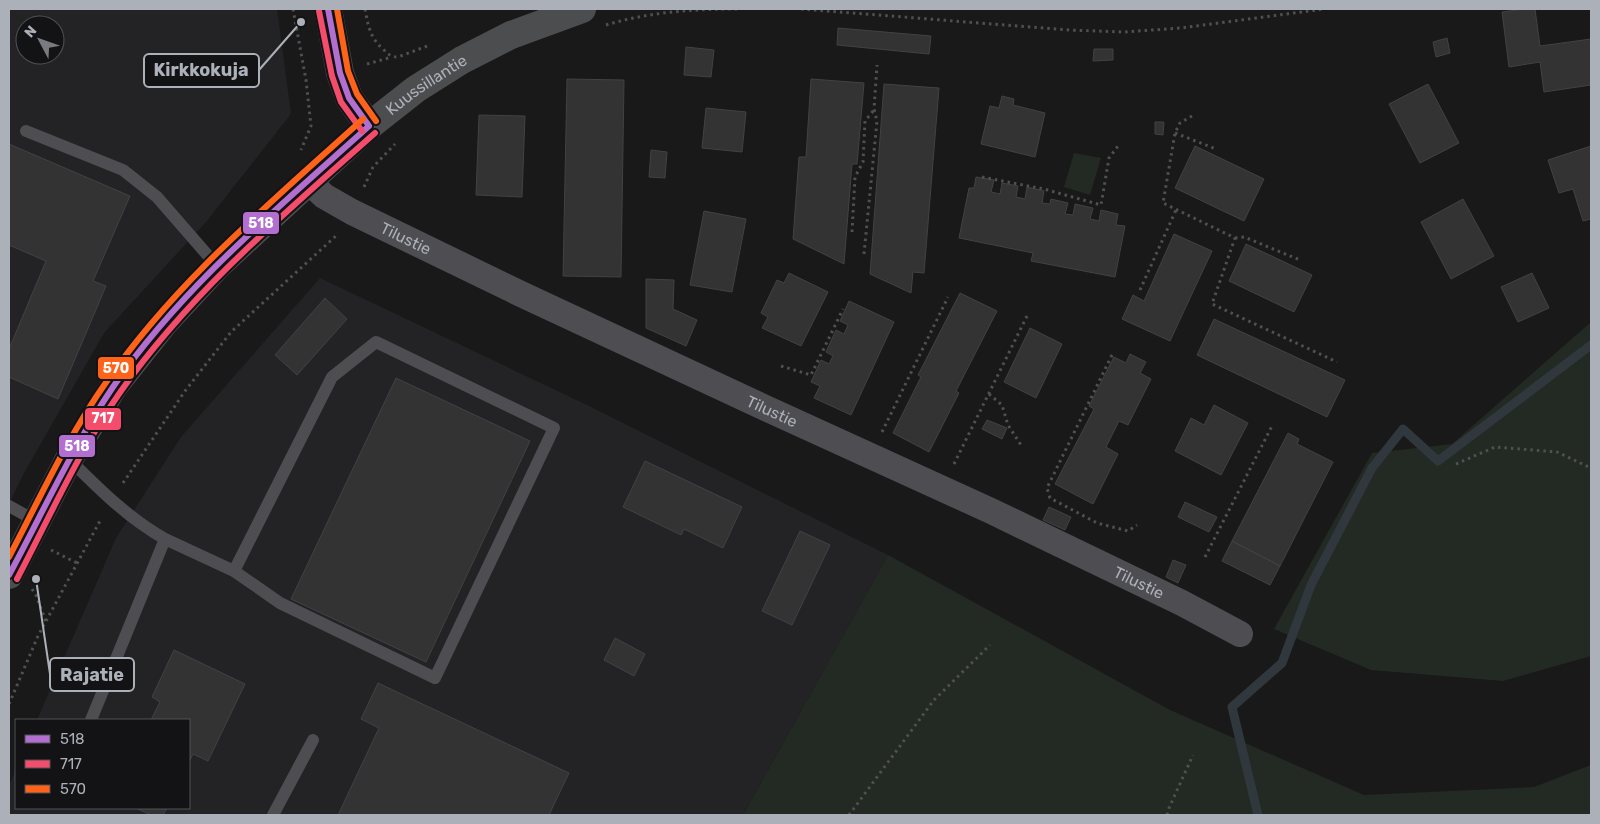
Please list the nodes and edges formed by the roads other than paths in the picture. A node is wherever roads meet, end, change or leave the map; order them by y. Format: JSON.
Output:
{"nodes":[{"id":1,"x":328,"y":9,"type":"edge"},
{"id":2,"x":591,"y":18,"type":"edge"},
{"id":3,"x":369,"y":126,"type":"junction"},
{"id":4,"x":26,"y":131,"type":"dead end"},
{"id":5,"x":303,"y":168,"type":"junction"},
{"id":6,"x":217,"y":266,"type":"junction"},
{"id":7,"x":69,"y":459,"type":"junction"},
{"id":8,"x":9,"y":506,"type":"edge"},
{"id":9,"x":36,"y":520,"type":"junction"},
{"id":10,"x":165,"y":539,"type":"junction"},
{"id":11,"x":234,"y":571,"type":"junction"},
{"id":12,"x":20,"y":582,"type":"edge"},
{"id":13,"x":1240,"y":634,"type":"dead end"},
{"id":14,"x":91,"y":719,"type":"edge"},
{"id":15,"x":313,"y":740,"type":"dead end"},
{"id":16,"x":273,"y":815,"type":"edge"}],
"edges":[{"from":1,"to":3,"type":"main road"},
{"from":2,"to":3,"type":"main road","name":"Kuussillantie"},
{"from":3,"to":5,"type":"main road","name":"Kuussillantie"},
{"from":4,"to":6,"type":"lane"},
{"from":5,"to":6,"type":"main road","name":"Kuussillantie"},
{"from":5,"to":13,"type":"street","name":"Tilustie"},
{"from":6,"to":7,"type":"main road","name":"Kuussillantie"},
{"from":7,"to":9,"type":"main road","name":"Kuussillantie"},
{"from":7,"to":10,"type":"lane"},
{"from":8,"to":9,"type":"lane"},
{"from":9,"to":12,"type":"main road","name":"Kuussillantie"},
{"from":10,"to":11,"type":"lane"},
{"from":10,"to":14,"type":"lane"},
{"from":11,"to":11,"type":"lane"},
{"from":15,"to":16,"type":"lane"}]}
